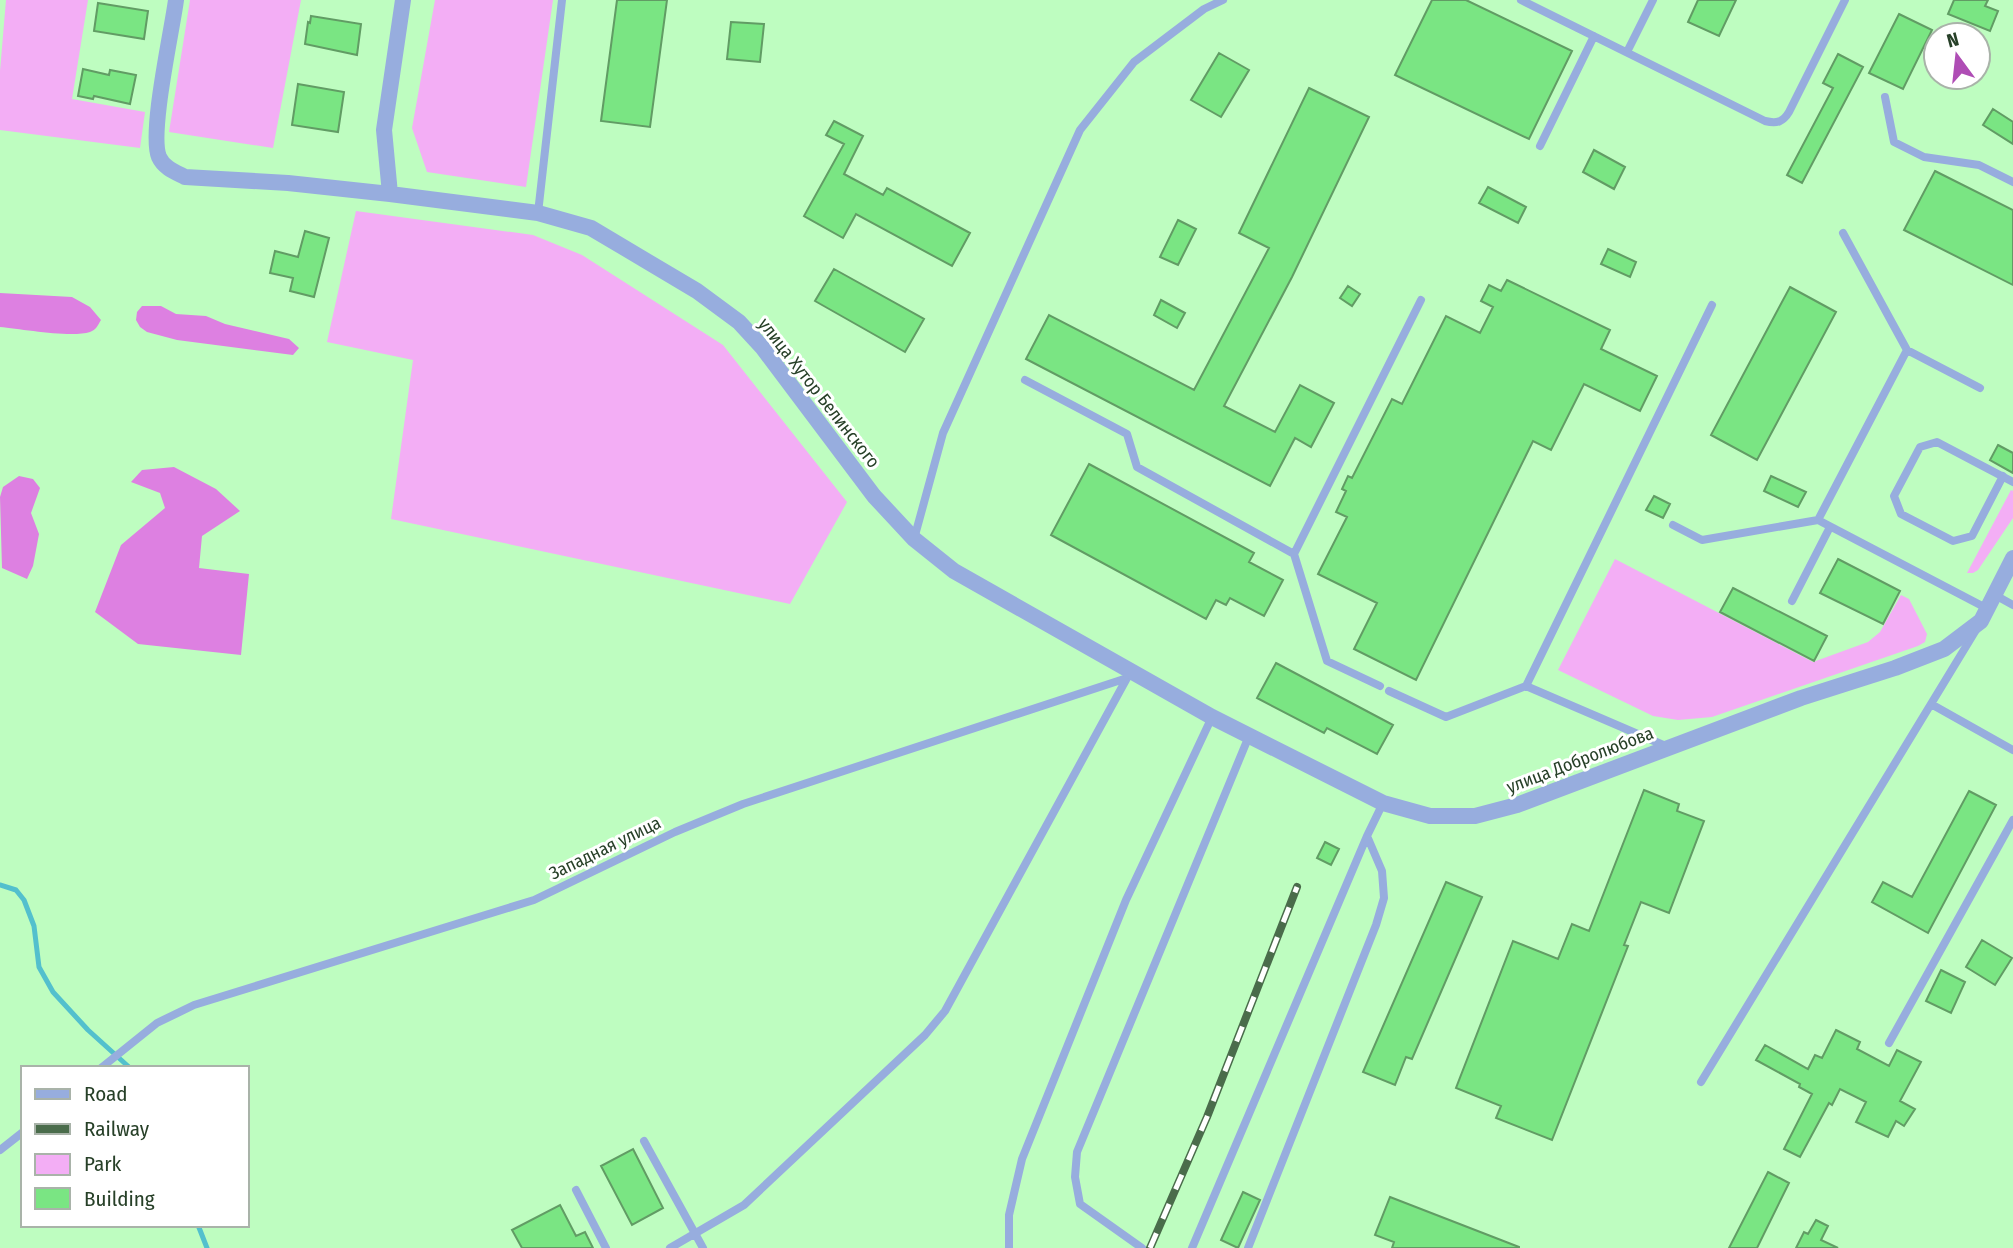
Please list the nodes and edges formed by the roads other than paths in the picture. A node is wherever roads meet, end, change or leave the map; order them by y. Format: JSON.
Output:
{"nodes":[{"id":1,"x":177,"y":0,"type":"edge"},
{"id":2,"x":403,"y":0,"type":"edge"},
{"id":3,"x":562,"y":0,"type":"edge"},
{"id":4,"x":1223,"y":0,"type":"edge"},
{"id":5,"x":1521,"y":0,"type":"edge"},
{"id":6,"x":1653,"y":0,"type":"edge"},
{"id":7,"x":1845,"y":0,"type":"edge"},
{"id":8,"x":1594,"y":36,"type":"junction"},
{"id":9,"x":1627,"y":52,"type":"junction"},
{"id":10,"x":1885,"y":97,"type":"dead end"},
{"id":11,"x":1540,"y":146,"type":"dead end"},
{"id":12,"x":2013,"y":182,"type":"edge"},
{"id":13,"x":390,"y":194,"type":"junction"},
{"id":14,"x":538,"y":213,"type":"junction"},
{"id":15,"x":1843,"y":233,"type":"dead end"},
{"id":16,"x":1420,"y":300,"type":"dead end"},
{"id":17,"x":1712,"y":305,"type":"dead end"},
{"id":18,"x":1907,"y":350,"type":"junction"},
{"id":19,"x":1025,"y":380,"type":"dead end"},
{"id":20,"x":1980,"y":388,"type":"dead end"},
{"id":21,"x":2003,"y":476,"type":"junction"},
{"id":22,"x":2013,"y":482,"type":"edge"},
{"id":23,"x":1818,"y":520,"type":"junction"},
{"id":24,"x":1673,"y":525,"type":"dead end"},
{"id":25,"x":1830,"y":527,"type":"junction"},
{"id":26,"x":914,"y":539,"type":"junction"},
{"id":27,"x":1294,"y":554,"type":"junction"},
{"id":28,"x":2013,"y":558,"type":"edge"},
{"id":29,"x":1792,"y":601,"type":"dead end"},
{"id":30,"x":2013,"y":605,"type":"edge"},
{"id":31,"x":1988,"y":609,"type":"junction"},
{"id":32,"x":1129,"y":674,"type":"junction"},
{"id":33,"x":1380,"y":686,"type":"dead end"},
{"id":34,"x":1526,"y":686,"type":"junction"},
{"id":35,"x":1389,"y":691,"type":"dead end"},
{"id":36,"x":1931,"y":704,"type":"junction"},
{"id":37,"x":1212,"y":717,"type":"junction"},
{"id":38,"x":1249,"y":736,"type":"junction"},
{"id":39,"x":1668,"y":747,"type":"junction"},
{"id":40,"x":2013,"y":750,"type":"edge"},
{"id":41,"x":1383,"y":803,"type":"junction"},
{"id":42,"x":2013,"y":820,"type":"edge"},
{"id":43,"x":1367,"y":836,"type":"junction"},
{"id":44,"x":1889,"y":1044,"type":"dead end"},
{"id":45,"x":103,"y":1066,"type":"edge"},
{"id":46,"x":1700,"y":1082,"type":"dead end"},
{"id":47,"x":21,"y":1134,"type":"edge"},
{"id":48,"x":644,"y":1141,"type":"dead end"},
{"id":49,"x":0,"y":1150,"type":"edge"},
{"id":50,"x":576,"y":1190,"type":"dead end"},
{"id":51,"x":695,"y":1234,"type":"junction"},
{"id":52,"x":606,"y":1248,"type":"edge"},
{"id":53,"x":670,"y":1248,"type":"edge"},
{"id":54,"x":703,"y":1248,"type":"edge"},
{"id":55,"x":1009,"y":1248,"type":"edge"},
{"id":56,"x":1142,"y":1248,"type":"edge"},
{"id":57,"x":1192,"y":1248,"type":"edge"},
{"id":58,"x":1248,"y":1248,"type":"edge"}],
"edges":[{"from":1,"to":13,"type":"street","name":"улица Хутор Белинского"},
{"from":2,"to":13,"type":"street"},
{"from":3,"to":14,"type":"lane"},
{"from":4,"to":26,"type":"lane"},
{"from":5,"to":8,"type":"lane"},
{"from":6,"to":9,"type":"lane"},
{"from":7,"to":9,"type":"lane"},
{"from":8,"to":9,"type":"lane"},
{"from":8,"to":11,"type":"lane"},
{"from":10,"to":12,"type":"lane"},
{"from":13,"to":14,"type":"street","name":"улица Хутор Белинского"},
{"from":14,"to":26,"type":"street","name":"улица Хутор Белинского"},
{"from":15,"to":18,"type":"lane"},
{"from":16,"to":27,"type":"lane"},
{"from":17,"to":34,"type":"lane"},
{"from":18,"to":20,"type":"lane"},
{"from":18,"to":23,"type":"lane"},
{"from":19,"to":27,"type":"lane"},
{"from":21,"to":21,"type":"lane"},
{"from":21,"to":22,"type":"lane"},
{"from":23,"to":24,"type":"lane"},
{"from":23,"to":25,"type":"lane"},
{"from":25,"to":29,"type":"lane"},
{"from":25,"to":31,"type":"lane"},
{"from":26,"to":32,"type":"street","name":"улица Хутор Белинского"},
{"from":27,"to":33,"type":"lane"},
{"from":28,"to":31,"type":"street","name":"улица Добролюбова"},
{"from":30,"to":31,"type":"lane"},
{"from":31,"to":36,"type":"lane"},
{"from":31,"to":39,"type":"street","name":"улица Добролюбова"},
{"from":32,"to":37,"type":"street","name":"улица Добролюбова"},
{"from":32,"to":45,"type":"lane","name":"Западная улица"},
{"from":32,"to":51,"type":"lane"},
{"from":34,"to":35,"type":"lane"},
{"from":34,"to":39,"type":"lane"},
{"from":36,"to":40,"type":"lane"},
{"from":36,"to":46,"type":"lane"},
{"from":37,"to":38,"type":"street","name":"улица Добролюбова"},
{"from":37,"to":55,"type":"lane"},
{"from":38,"to":41,"type":"street","name":"улица Добролюбова"},
{"from":38,"to":56,"type":"lane"},
{"from":39,"to":41,"type":"street","name":"улица Добролюбова"},
{"from":41,"to":43,"type":"lane"},
{"from":42,"to":44,"type":"lane"},
{"from":43,"to":57,"type":"lane"},
{"from":43,"to":58,"type":"lane"},
{"from":47,"to":49,"type":"lane"},
{"from":48,"to":51,"type":"lane"},
{"from":50,"to":52,"type":"lane"},
{"from":51,"to":53,"type":"lane"},
{"from":51,"to":54,"type":"lane"}]}
